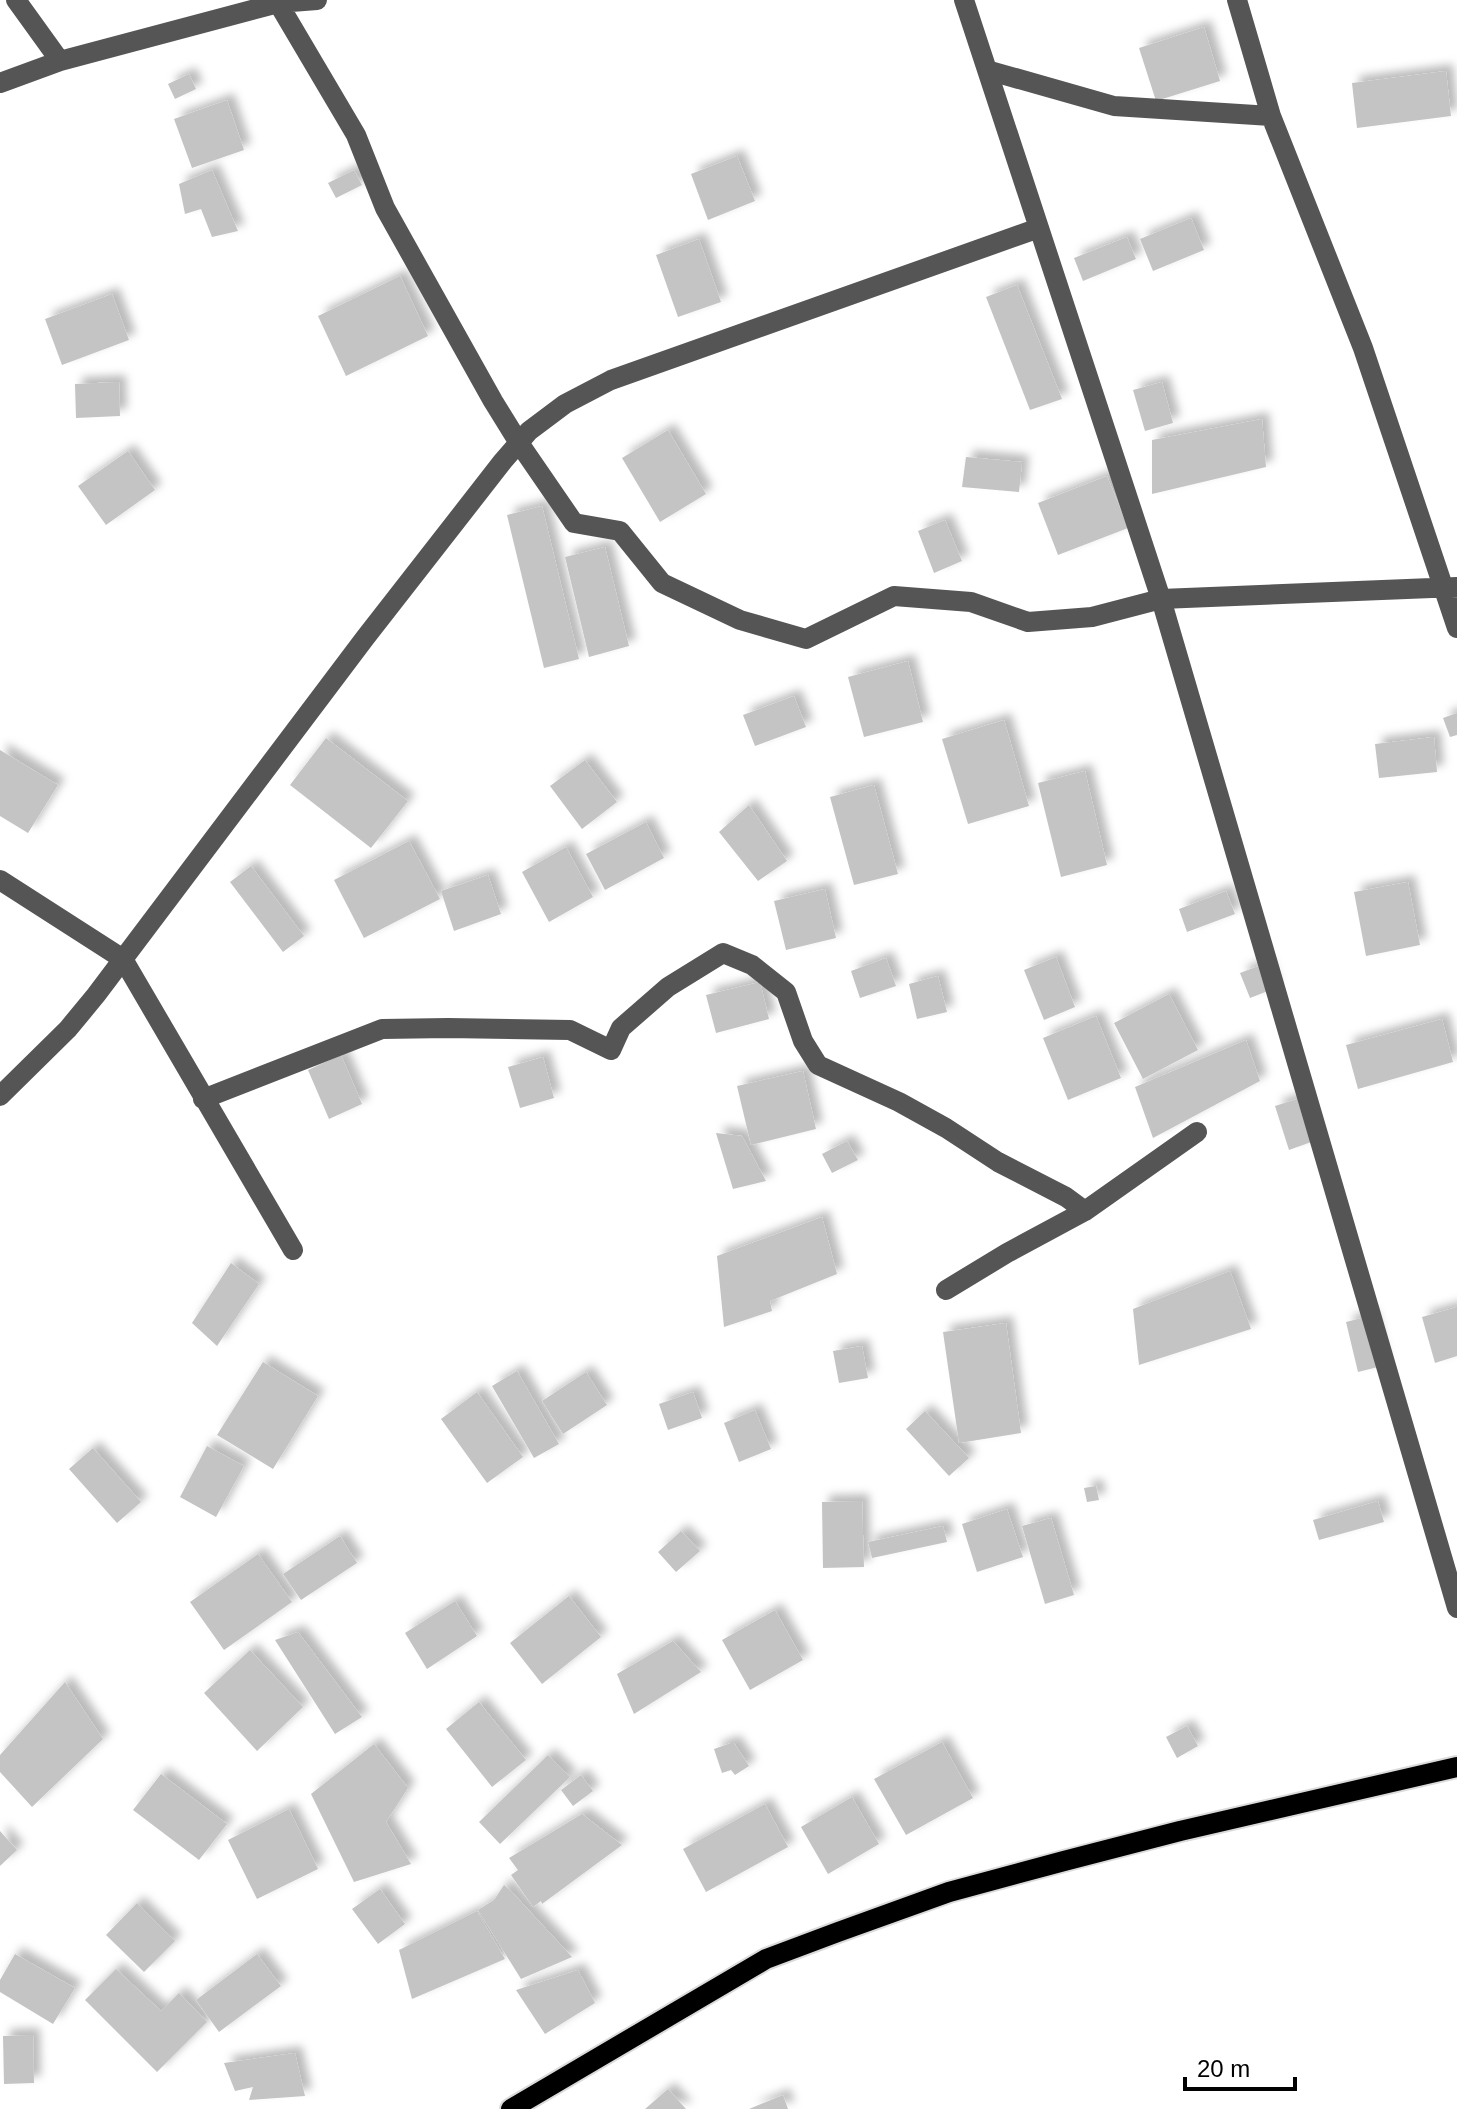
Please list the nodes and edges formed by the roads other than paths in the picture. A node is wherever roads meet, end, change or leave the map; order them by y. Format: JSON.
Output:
{"nodes":[{"id":1,"x":16,"y":0,"type":"edge"},
{"id":2,"x":317,"y":0,"type":"edge"},
{"id":3,"x":964,"y":0,"type":"edge"},
{"id":4,"x":1237,"y":0,"type":"edge"},
{"id":5,"x":278,"y":1,"type":"edge"},
{"id":6,"x":60,"y":61,"type":"junction"},
{"id":7,"x":987,"y":70,"type":"junction"},
{"id":8,"x":0,"y":83,"type":"edge"},
{"id":9,"x":1271,"y":116,"type":"junction"},
{"id":10,"x":1039,"y":228,"type":"junction"},
{"id":11,"x":519,"y":443,"type":"junction"},
{"id":12,"x":1450,"y":587,"type":"edge"},
{"id":13,"x":1161,"y":599,"type":"junction"},
{"id":14,"x":1457,"y":628,"type":"edge"},
{"id":15,"x":0,"y":880,"type":"edge"},
{"id":16,"x":123,"y":959,"type":"junction"},
{"id":17,"x":0,"y":1096,"type":"edge"},
{"id":18,"x":203,"y":1099,"type":"junction"},
{"id":19,"x":1197,"y":1132,"type":"dead end"},
{"id":20,"x":1085,"y":1211,"type":"junction"},
{"id":21,"x":293,"y":1250,"type":"dead end"},
{"id":22,"x":946,"y":1290,"type":"dead end"},
{"id":23,"x":1457,"y":1608,"type":"edge"},
{"id":24,"x":1457,"y":1767,"type":"edge"},
{"id":25,"x":511,"y":2109,"type":"edge"}],
"edges":[{"from":1,"to":6,"type":"street"},
{"from":2,"to":5,"type":"street"},
{"from":3,"to":7,"type":"street"},
{"from":4,"to":9,"type":"street"},
{"from":5,"to":6,"type":"street"},
{"from":5,"to":11,"type":"street"},
{"from":6,"to":8,"type":"street"},
{"from":7,"to":9,"type":"street"},
{"from":7,"to":10,"type":"street"},
{"from":9,"to":12,"type":"street"},
{"from":10,"to":11,"type":"street"},
{"from":10,"to":13,"type":"street"},
{"from":11,"to":13,"type":"street"},
{"from":11,"to":16,"type":"street"},
{"from":12,"to":13,"type":"street"},
{"from":12,"to":14,"type":"street"},
{"from":13,"to":23,"type":"street"},
{"from":15,"to":16,"type":"street"},
{"from":16,"to":17,"type":"street"},
{"from":16,"to":18,"type":"street"},
{"from":18,"to":20,"type":"street"},
{"from":18,"to":21,"type":"street"},
{"from":19,"to":20,"type":"street"},
{"from":20,"to":22,"type":"street"},
{"from":24,"to":25,"type":"main road"}]}
